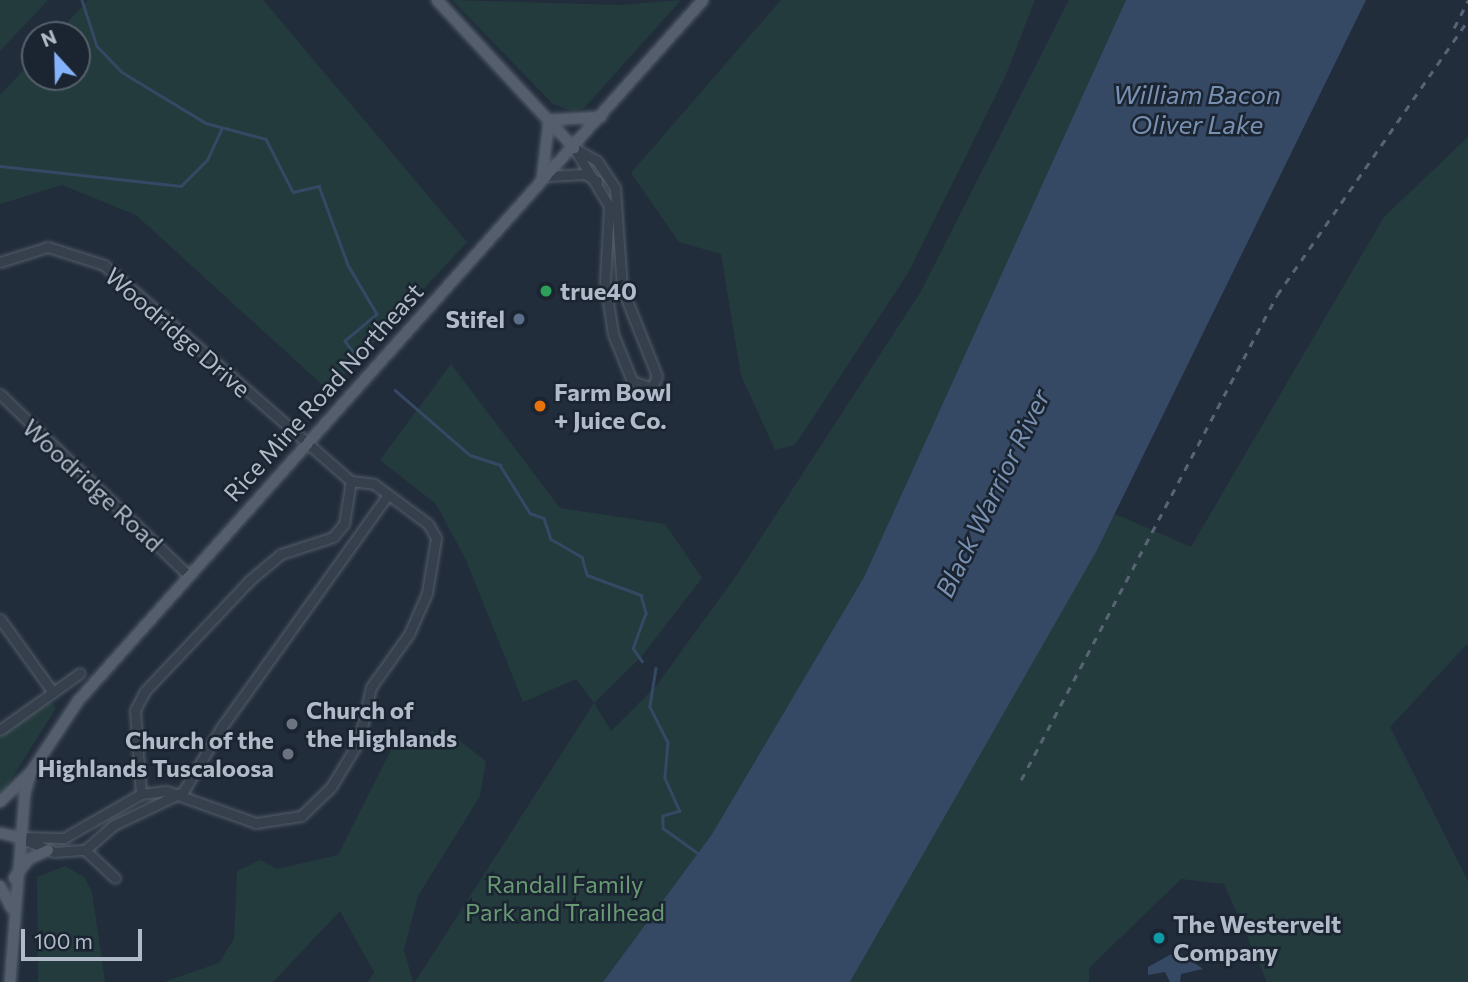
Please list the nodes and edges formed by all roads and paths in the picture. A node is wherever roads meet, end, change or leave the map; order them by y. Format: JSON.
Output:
{"nodes":[{"id":1,"x":437,"y":0,"type":"edge"},
{"id":2,"x":702,"y":0,"type":"edge"},
{"id":3,"x":601,"y":117,"type":"junction"},
{"id":4,"x":549,"y":120,"type":"junction"},
{"id":5,"x":575,"y":148,"type":"junction"},
{"id":6,"x":544,"y":180,"type":"junction"},
{"id":7,"x":599,"y":181,"type":"junction"},
{"id":8,"x":0,"y":262,"type":"edge"},
{"id":9,"x":0,"y":394,"type":"edge"},
{"id":10,"x":305,"y":442,"type":"junction"},
{"id":11,"x":351,"y":481,"type":"junction"},
{"id":12,"x":388,"y":495,"type":"junction"},
{"id":13,"x":187,"y":575,"type":"junction"},
{"id":14,"x":0,"y":619,"type":"edge"},
{"id":15,"x":80,"y":673,"type":"dead end"},
{"id":16,"x":52,"y":691,"type":"junction"},
{"id":17,"x":0,"y":730,"type":"edge"},
{"id":18,"x":31,"y":772,"type":"junction"},
{"id":19,"x":183,"y":792,"type":"junction"},
{"id":20,"x":141,"y":794,"type":"junction"},
{"id":21,"x":0,"y":802,"type":"edge"},
{"id":22,"x":0,"y":833,"type":"edge"},
{"id":23,"x":17,"y":837,"type":"junction"},
{"id":24,"x":48,"y":850,"type":"junction"},
{"id":25,"x":85,"y":850,"type":"junction"},
{"id":26,"x":14,"y":878,"type":"junction"},
{"id":27,"x":115,"y":878,"type":"dead end"},
{"id":28,"x":0,"y":886,"type":"edge"},
{"id":29,"x":12,"y":911,"type":"junction"},
{"id":30,"x":10,"y":982,"type":"edge"}],
"edges":[{"from":1,"to":4,"type":"main road"},
{"from":2,"to":3,"type":"main road","name":"Rice Mine Road Northeast"},
{"from":3,"to":4,"type":"main road"},
{"from":3,"to":5,"type":"main road","name":"Rice Mine Road Northeast"},
{"from":4,"to":5,"type":"main road"},
{"from":4,"to":6,"type":"main road"},
{"from":5,"to":6,"type":"main road","name":"Rice Mine Road Northeast"},
{"from":5,"to":7,"type":"street"},
{"from":5,"to":7,"type":"street"},
{"from":6,"to":7,"type":"street"},
{"from":6,"to":10,"type":"main road","name":"Rice Mine Road Northeast"},
{"from":8,"to":10,"type":"street","name":"Woodridge Drive"},
{"from":9,"to":13,"type":"street","name":"Woodridge Road"},
{"from":10,"to":11,"type":"street","name":"Woodridge Drive"},
{"from":10,"to":13,"type":"main road","name":"Rice Mine Road Northeast"},
{"from":11,"to":12,"type":"street"},
{"from":11,"to":20,"type":"street"},
{"from":12,"to":19,"type":"street"},
{"from":12,"to":19,"type":"street"},
{"from":13,"to":18,"type":"main road","name":"Rice Mine Road Northeast"},
{"from":14,"to":16,"type":"street"},
{"from":15,"to":16,"type":"street"},
{"from":16,"to":17,"type":"street"},
{"from":18,"to":21,"type":"main road"},
{"from":18,"to":23,"type":"main road","name":"Rice Mine Road Northeast"},
{"from":19,"to":20,"type":"street"},
{"from":19,"to":25,"type":"street"},
{"from":20,"to":23,"type":"street"},
{"from":22,"to":23,"type":"main road"},
{"from":23,"to":24,"type":"street"},
{"from":23,"to":26,"type":"main road","name":"Rice Mine Road Northeast"},
{"from":24,"to":25,"type":"street"},
{"from":24,"to":26,"type":"main road"},
{"from":25,"to":27,"type":"street"},
{"from":26,"to":29,"type":"main road","name":"Rice Mine Road Northeast"},
{"from":28,"to":29,"type":"main road"},
{"from":29,"to":30,"type":"main road","name":"Rice Mine Road Northeast"}]}
